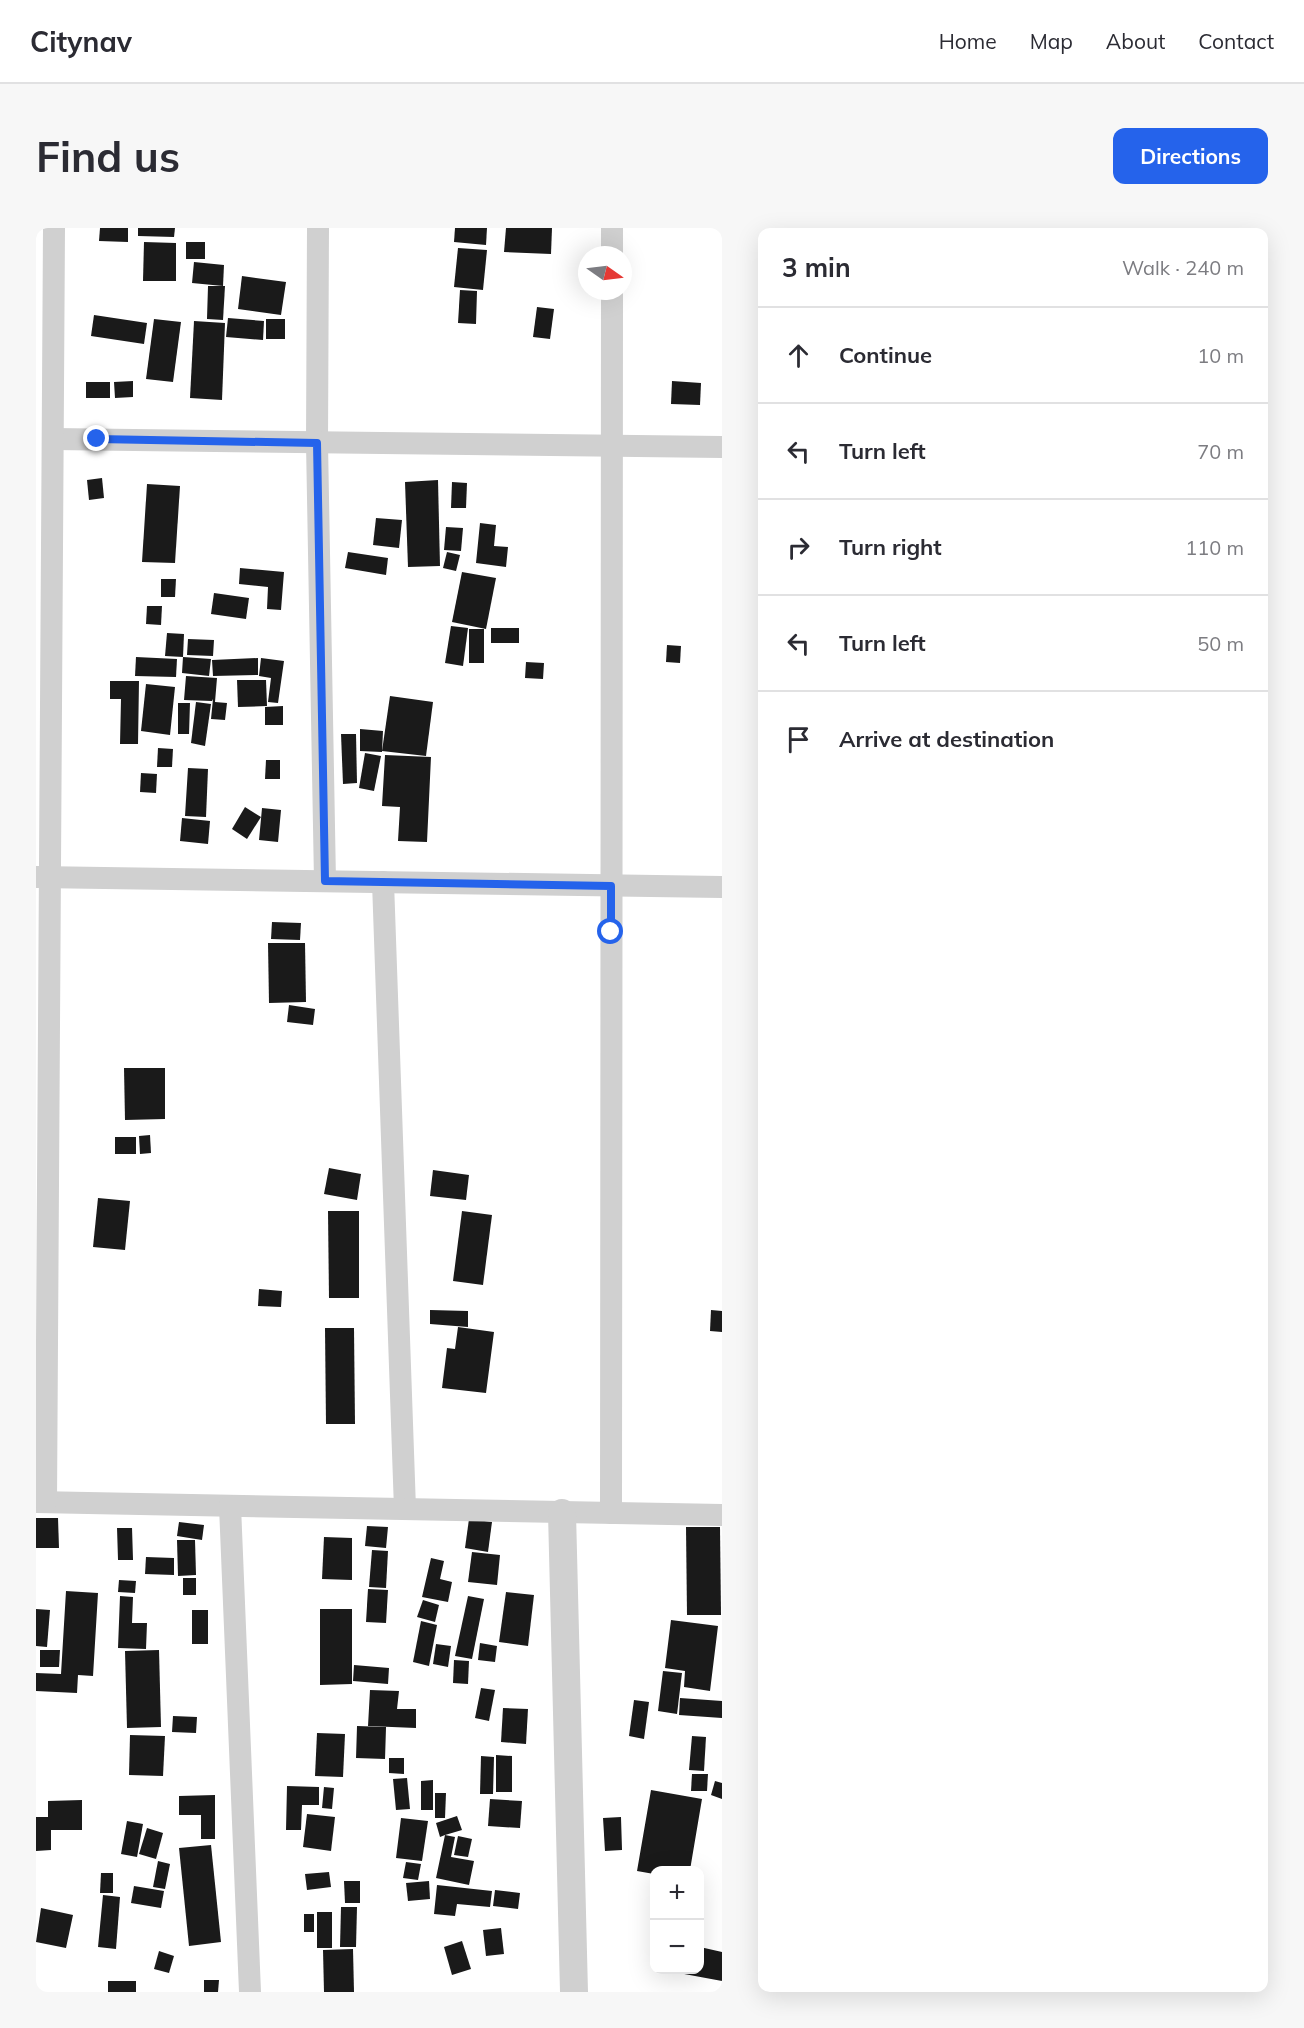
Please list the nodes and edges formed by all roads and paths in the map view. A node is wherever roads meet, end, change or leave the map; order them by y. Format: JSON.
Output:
{"nodes":[{"id":1,"x":54,"y":228,"type":"edge"},
{"id":2,"x":318,"y":228,"type":"edge"},
{"id":3,"x":612,"y":228,"type":"edge"},
{"id":4,"x":612,"y":246,"type":"edge"},
{"id":5,"x":612,"y":300,"type":"edge"},
{"id":6,"x":45,"y":314,"type":"edge"},
{"id":7,"x":53,"y":439,"type":"junction"},
{"id":8,"x":317,"y":443,"type":"junction"},
{"id":9,"x":612,"y":447,"type":"junction"},
{"id":10,"x":722,"y":447,"type":"edge"},
{"id":11,"x":44,"y":631,"type":"edge"},
{"id":12,"x":43,"y":877,"type":"edge"},
{"id":13,"x":325,"y":881,"type":"junction"},
{"id":14,"x":382,"y":882,"type":"junction"},
{"id":15,"x":611,"y":886,"type":"junction"},
{"id":16,"x":722,"y":887,"type":"edge"},
{"id":17,"x":42,"y":1233,"type":"edge"},
{"id":18,"x":41,"y":1502,"type":"edge"},
{"id":19,"x":230,"y":1506,"type":"junction"},
{"id":20,"x":405,"y":1509,"type":"junction"},
{"id":21,"x":562,"y":1513,"type":"junction"},
{"id":22,"x":611,"y":1514,"type":"junction"},
{"id":23,"x":722,"y":1515,"type":"edge"},
{"id":24,"x":250,"y":1992,"type":"edge"},
{"id":25,"x":574,"y":1992,"type":"edge"}],
"edges":[{"from":1,"to":6,"type":"street"},
{"from":2,"to":8,"type":"street"},
{"from":3,"to":4,"type":"street"},
{"from":5,"to":9,"type":"street"},
{"from":6,"to":7,"type":"street"},
{"from":7,"to":8,"type":"street"},
{"from":7,"to":11,"type":"street"},
{"from":8,"to":9,"type":"street"},
{"from":8,"to":13,"type":"street"},
{"from":9,"to":10,"type":"street"},
{"from":9,"to":15,"type":"street"},
{"from":11,"to":12,"type":"street"},
{"from":12,"to":13,"type":"street"},
{"from":12,"to":17,"type":"street"},
{"from":13,"to":14,"type":"street"},
{"from":14,"to":15,"type":"street"},
{"from":14,"to":20,"type":"street"},
{"from":15,"to":16,"type":"street"},
{"from":15,"to":22,"type":"street"},
{"from":17,"to":18,"type":"street"},
{"from":18,"to":19,"type":"street"},
{"from":19,"to":20,"type":"street"},
{"from":19,"to":24,"type":"street"},
{"from":20,"to":21,"type":"street"},
{"from":21,"to":22,"type":"street"},
{"from":21,"to":25,"type":"street"},
{"from":22,"to":23,"type":"street"}]}
